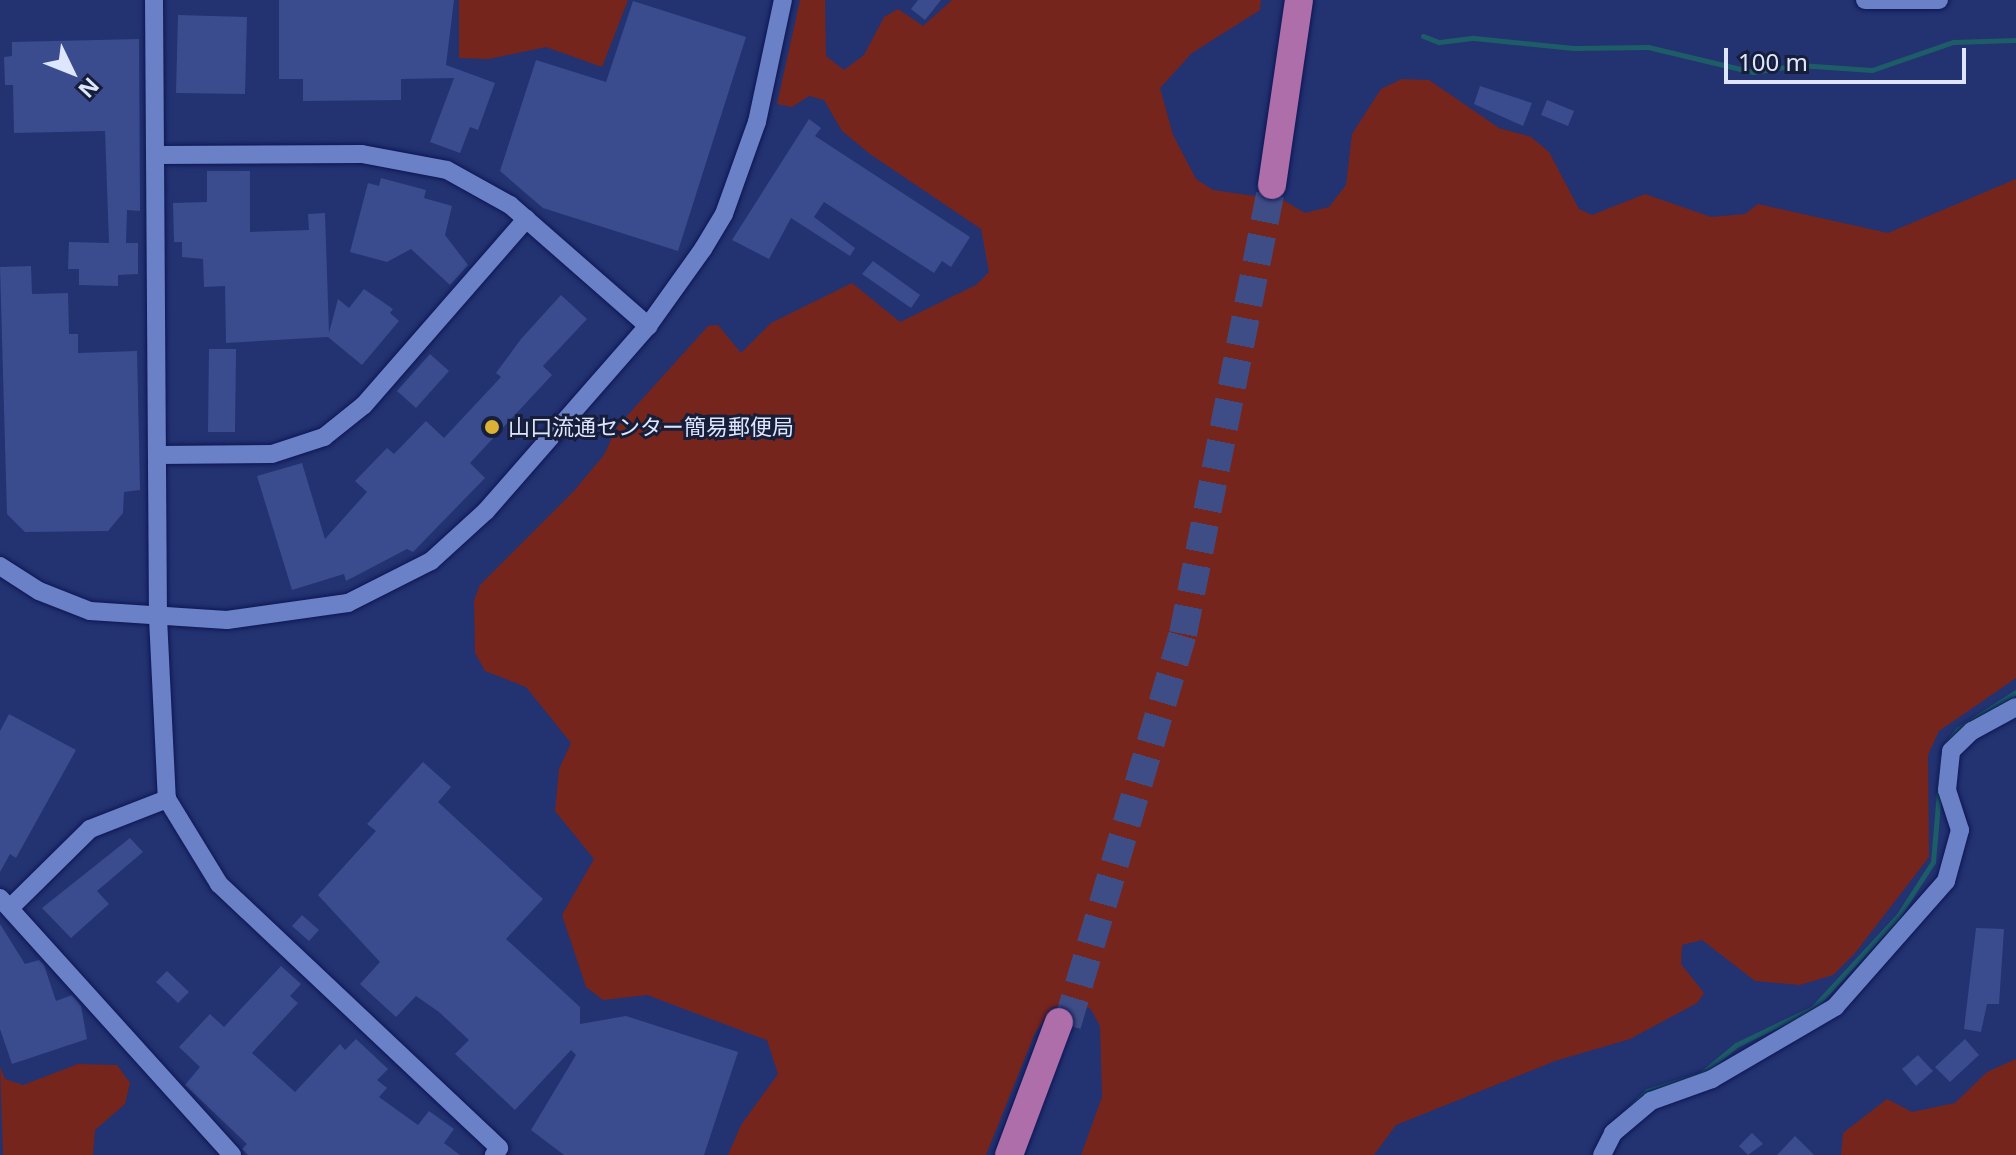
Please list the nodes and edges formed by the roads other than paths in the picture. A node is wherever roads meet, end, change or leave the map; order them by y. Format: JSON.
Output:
{"nodes":[{"id":1,"x":154,"y":0,"type":"edge"},
{"id":2,"x":783,"y":0,"type":"edge"},
{"id":3,"x":1286,"y":0,"type":"edge"},
{"id":4,"x":1299,"y":0,"type":"edge"},
{"id":5,"x":1865,"y":0,"type":"edge"},
{"id":6,"x":1939,"y":0,"type":"edge"},
{"id":7,"x":156,"y":155,"type":"junction"},
{"id":8,"x":526,"y":219,"type":"junction"},
{"id":9,"x":648,"y":326,"type":"junction"},
{"id":10,"x":158,"y":455,"type":"junction"},
{"id":11,"x":0,"y":566,"type":"edge"},
{"id":12,"x":158,"y":618,"type":"junction"},
{"id":13,"x":2016,"y":707,"type":"edge"},
{"id":14,"x":167,"y":799,"type":"junction"},
{"id":15,"x":6,"y":902,"type":"edge"},
{"id":16,"x":232,"y":1155,"type":"edge"},
{"id":17,"x":494,"y":1155,"type":"edge"},
{"id":18,"x":1009,"y":1155,"type":"edge"},
{"id":19,"x":1019,"y":1155,"type":"edge"},
{"id":20,"x":1602,"y":1155,"type":"edge"}],
"edges":[{"from":1,"to":7,"type":"street"},
{"from":2,"to":9,"type":"street"},
{"from":3,"to":4,"type":"highway"},
{"from":5,"to":6,"type":"street"},
{"from":7,"to":8,"type":"street"},
{"from":7,"to":10,"type":"street"},
{"from":8,"to":9,"type":"street"},
{"from":8,"to":10,"type":"street"},
{"from":9,"to":12,"type":"street"},
{"from":10,"to":12,"type":"street"},
{"from":11,"to":12,"type":"street"},
{"from":12,"to":14,"type":"street"},
{"from":13,"to":20,"type":"street"},
{"from":14,"to":15,"type":"street"},
{"from":14,"to":17,"type":"street"},
{"from":15,"to":16,"type":"street"},
{"from":18,"to":19,"type":"highway"}]}
